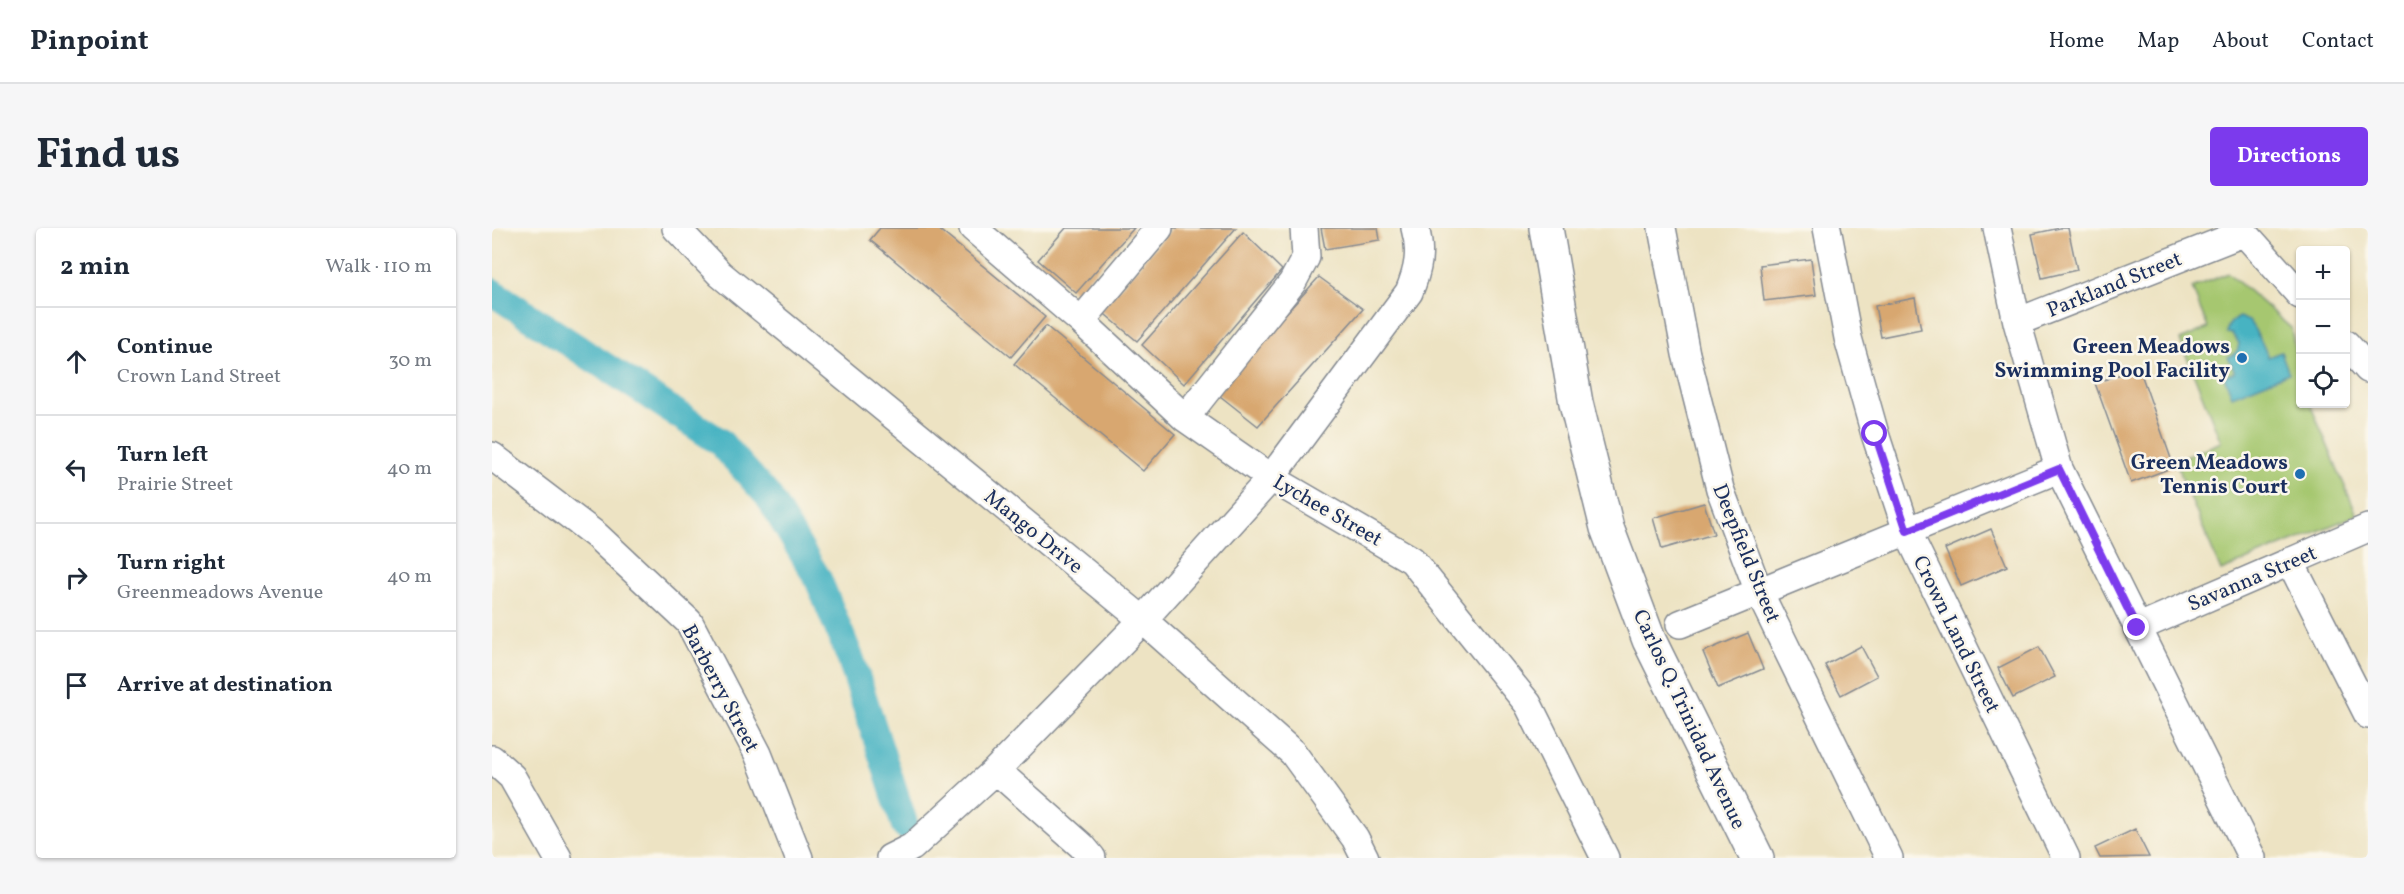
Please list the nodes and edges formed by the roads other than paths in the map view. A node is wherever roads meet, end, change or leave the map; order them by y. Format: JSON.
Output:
{"nodes":[{"id":1,"x":676,"y":228,"type":"edge"},
{"id":2,"x":973,"y":228,"type":"edge"},
{"id":3,"x":1159,"y":228,"type":"edge"},
{"id":4,"x":1304,"y":228,"type":"edge"},
{"id":5,"x":1415,"y":228,"type":"edge"},
{"id":6,"x":1546,"y":228,"type":"edge"},
{"id":7,"x":1662,"y":228,"type":"edge"},
{"id":8,"x":1827,"y":228,"type":"edge"},
{"id":9,"x":1997,"y":228,"type":"edge"},
{"id":10,"x":2242,"y":230,"type":"edge"},
{"id":11,"x":2296,"y":289,"type":"edge"},
{"id":12,"x":1081,"y":321,"type":"junction"},
{"id":13,"x":2017,"y":322,"type":"junction"},
{"id":14,"x":2350,"y":349,"type":"edge"},
{"id":15,"x":2368,"y":369,"type":"edge"},
{"id":16,"x":1185,"y":418,"type":"junction"},
{"id":17,"x":492,"y":456,"type":"edge"},
{"id":18,"x":2059,"y":469,"type":"junction"},
{"id":19,"x":1272,"y":478,"type":"junction"},
{"id":20,"x":2368,"y":528,"type":"edge"},
{"id":21,"x":1907,"y":531,"type":"junction"},
{"id":22,"x":2290,"y":561,"type":"junction"},
{"id":23,"x":1759,"y":592,"type":"junction"},
{"id":24,"x":1143,"y":620,"type":"junction"},
{"id":25,"x":1680,"y":624,"type":"dead end"},
{"id":26,"x":2137,"y":628,"type":"junction"},
{"id":27,"x":2368,"y":715,"type":"edge"},
{"id":28,"x":492,"y":759,"type":"edge"},
{"id":29,"x":996,"y":770,"type":"junction"},
{"id":30,"x":558,"y":858,"type":"edge"},
{"id":31,"x":800,"y":858,"type":"edge"},
{"id":32,"x":890,"y":858,"type":"edge"},
{"id":33,"x":1092,"y":858,"type":"edge"},
{"id":34,"x":1365,"y":858,"type":"edge"},
{"id":35,"x":1605,"y":858,"type":"edge"},
{"id":36,"x":1757,"y":858,"type":"edge"},
{"id":37,"x":1889,"y":858,"type":"edge"},
{"id":38,"x":2066,"y":858,"type":"edge"},
{"id":39,"x":2252,"y":858,"type":"edge"}],
"edges":[{"from":1,"to":24,"type":"street","name":"Mango Drive"},
{"from":2,"to":12,"type":"street","name":"Lychee Street"},
{"from":3,"to":12,"type":"street"},
{"from":4,"to":16,"type":"street"},
{"from":5,"to":19,"type":"street"},
{"from":6,"to":36,"type":"main road","name":"Carlos Q. Trinidad Avenue"},
{"from":7,"to":23,"type":"street","name":"Deepfield Street"},
{"from":8,"to":21,"type":"street","name":"Crown Land Street"},
{"from":9,"to":13,"type":"street"},
{"from":10,"to":11,"type":"street"},
{"from":10,"to":13,"type":"street","name":"Parkland Street"},
{"from":12,"to":16,"type":"street","name":"Lychee Street"},
{"from":13,"to":18,"type":"street"},
{"from":14,"to":15,"type":"street"},
{"from":16,"to":19,"type":"street","name":"Lychee Street"},
{"from":17,"to":31,"type":"street","name":"Barberry Street"},
{"from":18,"to":21,"type":"street"},
{"from":18,"to":26,"type":"street"},
{"from":19,"to":24,"type":"street"},
{"from":19,"to":35,"type":"street","name":"Lychee Street"},
{"from":20,"to":22,"type":"street","name":"Savanna Street"},
{"from":21,"to":23,"type":"street"},
{"from":21,"to":38,"type":"street","name":"Crown Land Street"},
{"from":22,"to":26,"type":"street","name":"Savanna Street"},
{"from":22,"to":27,"type":"street"},
{"from":23,"to":25,"type":"street"},
{"from":23,"to":37,"type":"street","name":"Deepfield Street"},
{"from":24,"to":29,"type":"street"},
{"from":24,"to":34,"type":"street","name":"Mango Drive"},
{"from":26,"to":39,"type":"street"},
{"from":28,"to":30,"type":"street"},
{"from":29,"to":32,"type":"street"},
{"from":29,"to":33,"type":"street"}]}
